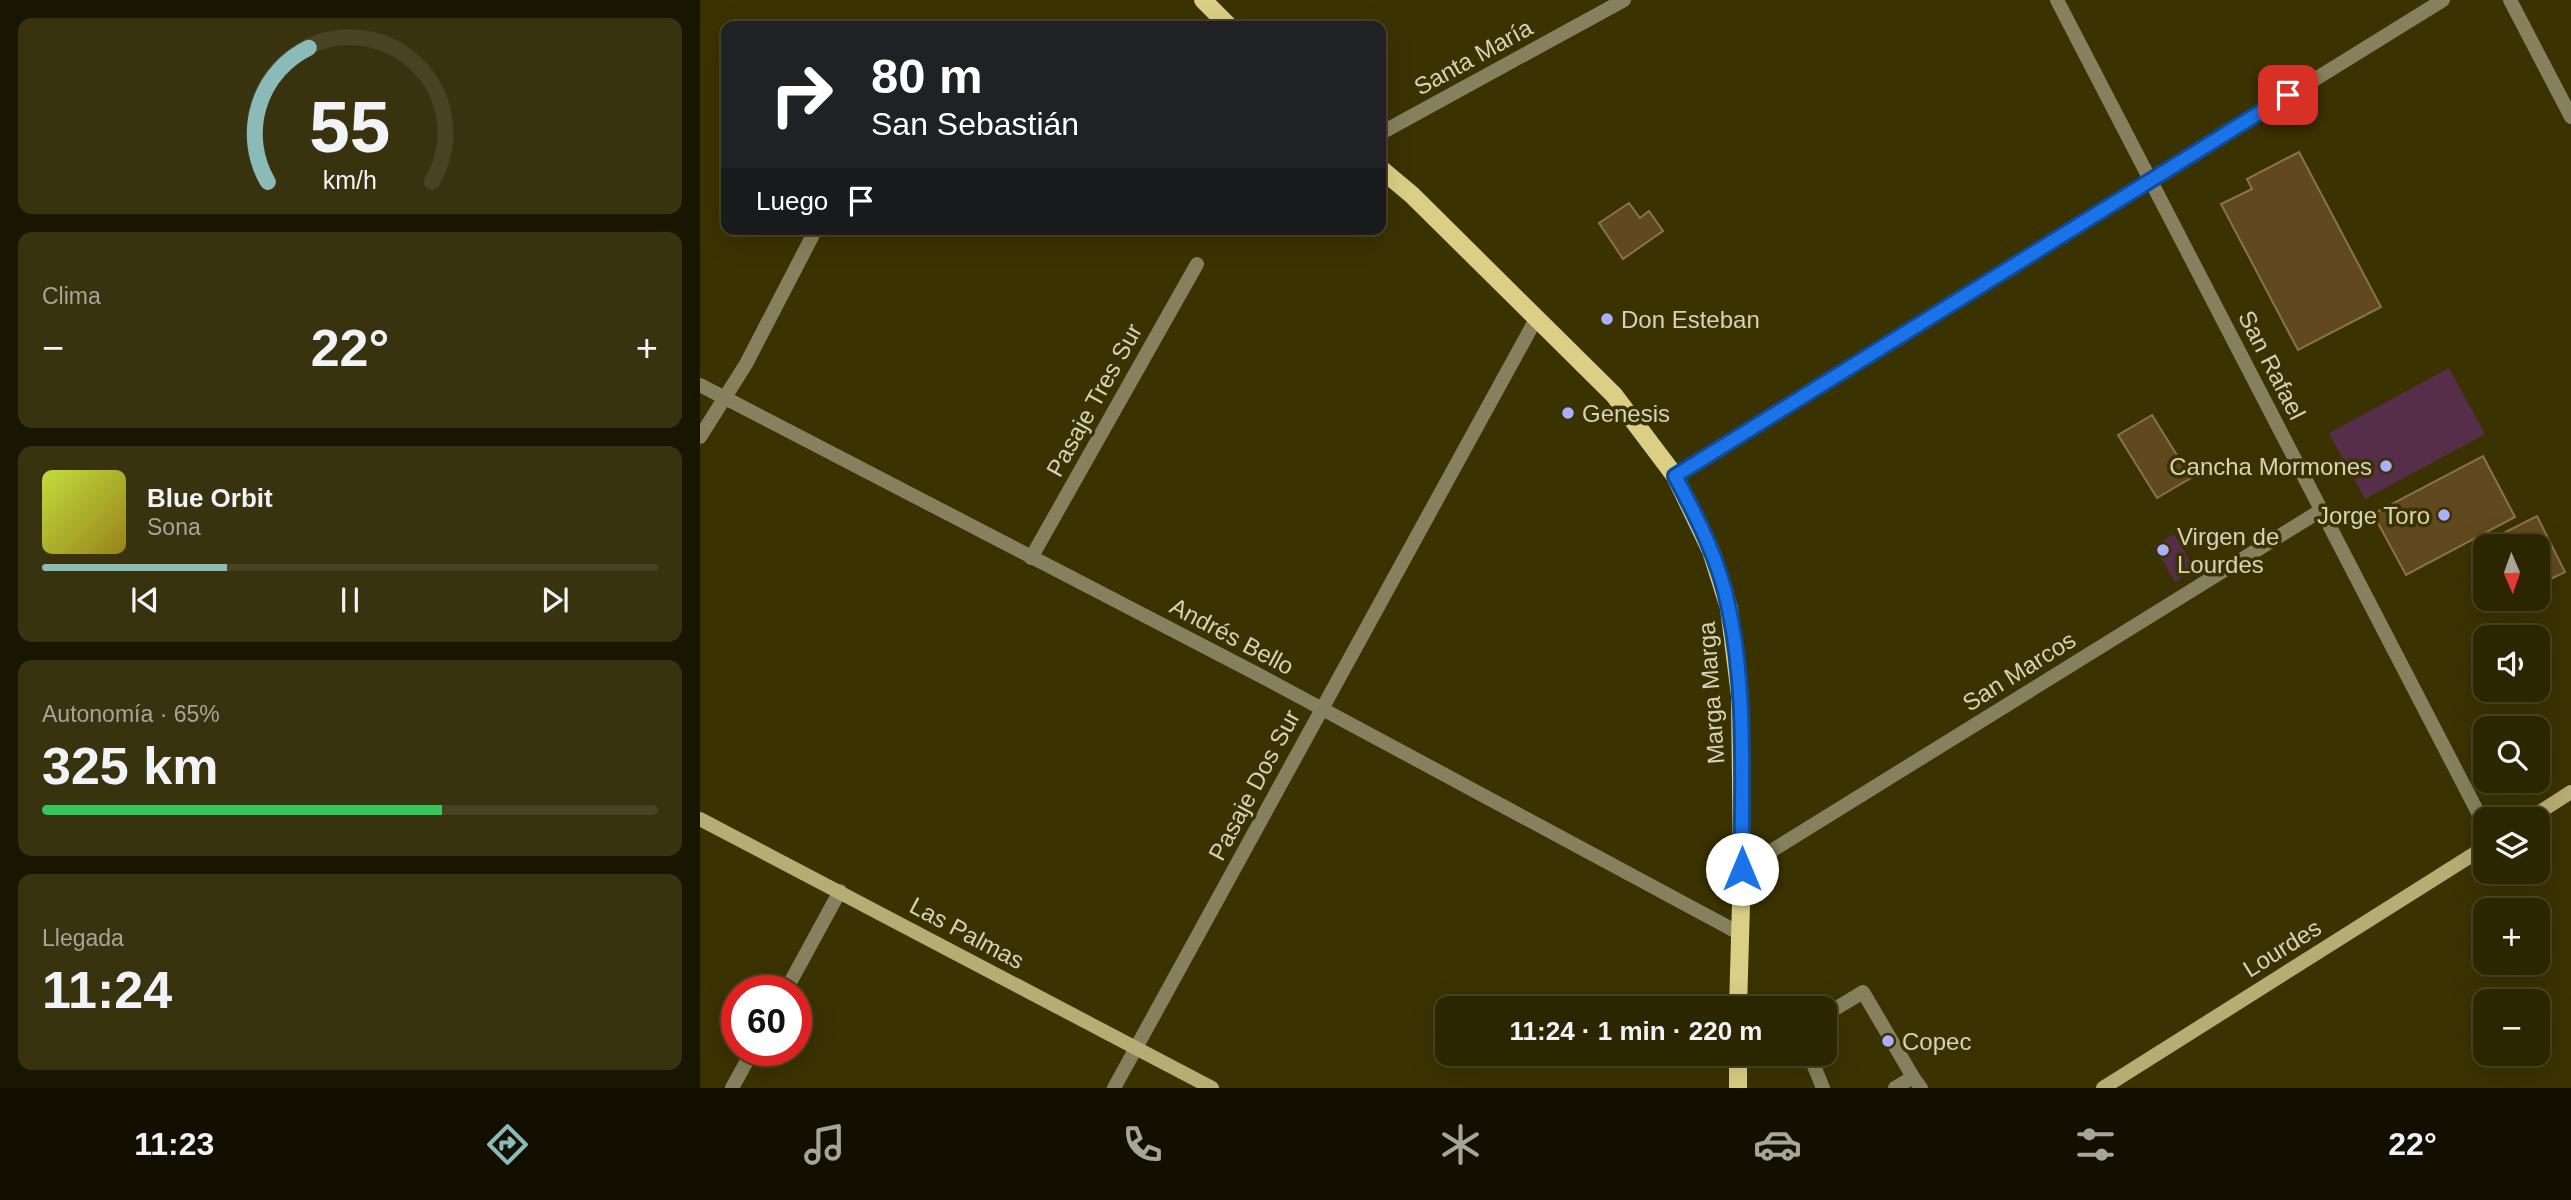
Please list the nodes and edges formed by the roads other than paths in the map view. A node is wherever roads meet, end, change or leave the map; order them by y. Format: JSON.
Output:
{"nodes":[{"id":1,"x":1203,"y":0,"type":"edge"},
{"id":2,"x":1624,"y":0,"type":"edge"},
{"id":3,"x":2057,"y":0,"type":"edge"},
{"id":4,"x":2443,"y":0,"type":"edge"},
{"id":5,"x":2510,"y":0,"type":"edge"},
{"id":6,"x":1224,"y":21,"type":"edge"},
{"id":7,"x":2571,"y":117,"type":"edge"},
{"id":8,"x":1386,"y":130,"type":"edge"},
{"id":9,"x":1386,"y":173,"type":"edge"},
{"id":10,"x":2152,"y":179,"type":"junction"},
{"id":11,"x":813,"y":235,"type":"edge"},
{"id":12,"x":1197,"y":264,"type":"dead end"},
{"id":13,"x":1535,"y":319,"type":"junction"},
{"id":14,"x":700,"y":385,"type":"edge"},
{"id":15,"x":724,"y":397,"type":"junction"},
{"id":16,"x":700,"y":437,"type":"edge"},
{"id":17,"x":1675,"y":476,"type":"junction"},
{"id":18,"x":2320,"y":511,"type":"junction"},
{"id":19,"x":1031,"y":558,"type":"junction"},
{"id":20,"x":1321,"y":709,"type":"junction"},
{"id":21,"x":2571,"y":792,"type":"edge"},
{"id":22,"x":2475,"y":807,"type":"edge"},
{"id":23,"x":2548,"y":807,"type":"edge"},
{"id":24,"x":700,"y":819,"type":"edge"},
{"id":25,"x":2473,"y":855,"type":"edge"},
{"id":26,"x":1742,"y":869,"type":"junction"},
{"id":27,"x":840,"y":891,"type":"junction"},
{"id":28,"x":1739,"y":933,"type":"junction"},
{"id":29,"x":794,"y":975,"type":"edge"},
{"id":30,"x":1738,"y":996,"type":"edge"},
{"id":31,"x":1837,"y":1008,"type":"edge"},
{"id":32,"x":1136,"y":1049,"type":"junction"},
{"id":33,"x":744,"y":1066,"type":"edge"},
{"id":34,"x":1738,"y":1066,"type":"edge"},
{"id":35,"x":1814,"y":1066,"type":"edge"},
{"id":36,"x":1917,"y":1082,"type":"edge"},
{"id":37,"x":732,"y":1088,"type":"edge"},
{"id":38,"x":1114,"y":1088,"type":"edge"},
{"id":39,"x":1212,"y":1088,"type":"edge"},
{"id":40,"x":1738,"y":1088,"type":"edge"},
{"id":41,"x":1823,"y":1088,"type":"edge"},
{"id":42,"x":1895,"y":1088,"type":"edge"},
{"id":43,"x":2103,"y":1088,"type":"edge"}],
"edges":[{"from":1,"to":6,"type":"main road"},
{"from":2,"to":8,"type":"street","name":"Santa María"},
{"from":3,"to":10,"type":"street","name":"San Rafael"},
{"from":4,"to":10,"type":"street"},
{"from":5,"to":7,"type":"street"},
{"from":9,"to":13,"type":"main road","name":"Marga Marga"},
{"from":10,"to":17,"type":"street"},
{"from":10,"to":18,"type":"street","name":"San Rafael"},
{"from":11,"to":15,"type":"street"},
{"from":12,"to":19,"type":"street","name":"Pasaje Tres Sur"},
{"from":13,"to":17,"type":"main road","name":"Marga Marga"},
{"from":13,"to":20,"type":"street","name":"Pasaje Dos Sur"},
{"from":14,"to":15,"type":"street","name":"Andrés Bello"},
{"from":15,"to":16,"type":"street"},
{"from":15,"to":19,"type":"street","name":"Andrés Bello"},
{"from":17,"to":26,"type":"main road","name":"Marga Marga"},
{"from":18,"to":22,"type":"street","name":"San Rafael"},
{"from":18,"to":26,"type":"street","name":"San Marcos"},
{"from":19,"to":20,"type":"street","name":"Andrés Bello"},
{"from":20,"to":28,"type":"street","name":"Andrés Bello"},
{"from":20,"to":32,"type":"street","name":"Pasaje Dos Sur"},
{"from":21,"to":23,"type":"main road"},
{"from":24,"to":27,"type":"main road","name":"Las Palmas"},
{"from":25,"to":43,"type":"main road","name":"Lourdes"},
{"from":26,"to":28,"type":"main road","name":"Marga Marga"},
{"from":27,"to":29,"type":"street"},
{"from":27,"to":32,"type":"main road","name":"Las Palmas"},
{"from":28,"to":30,"type":"main road","name":"Marga Marga"},
{"from":31,"to":36,"type":"street"},
{"from":32,"to":38,"type":"street","name":"Pasaje Dos Sur"},
{"from":32,"to":39,"type":"main road","name":"Las Palmas"},
{"from":33,"to":37,"type":"street"},
{"from":34,"to":40,"type":"main road"},
{"from":35,"to":41,"type":"street"},
{"from":36,"to":42,"type":"street"}]}
